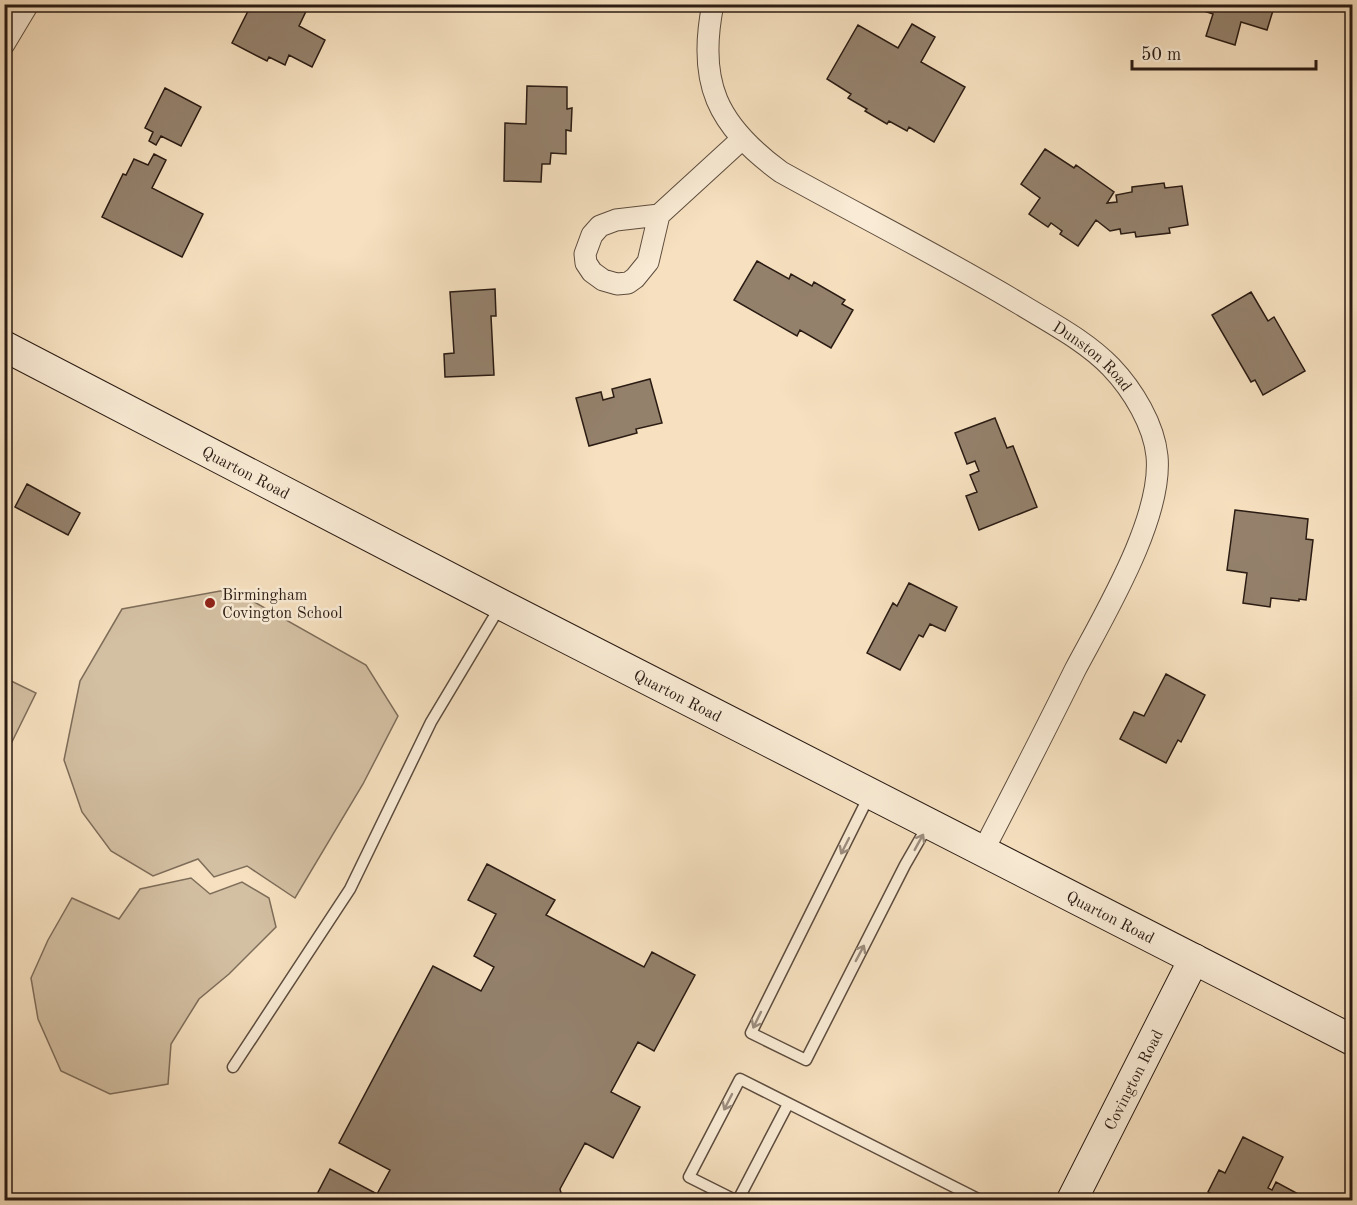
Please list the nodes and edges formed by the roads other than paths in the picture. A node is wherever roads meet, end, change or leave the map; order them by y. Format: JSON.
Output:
{"nodes":[{"id":1,"x":28,"y":4,"type":"edge"},
{"id":2,"x":713,"y":4,"type":"edge"},
{"id":3,"x":4,"y":44,"type":"edge"},
{"id":4,"x":742,"y":139,"type":"junction"},
{"id":5,"x":659,"y":215,"type":"dead end"},
{"id":6,"x":4,"y":346,"type":"edge"},
{"id":7,"x":502,"y":605,"type":"junction"},
{"id":8,"x":870,"y":793,"type":"junction"},
{"id":9,"x":929,"y":824,"type":"junction"},
{"id":10,"x":983,"y":852,"type":"junction"},
{"id":11,"x":1194,"y":959,"type":"junction"},
{"id":12,"x":1353,"y":1040,"type":"edge"},
{"id":13,"x":233,"y":1067,"type":"dead end"},
{"id":14,"x":788,"y":1104,"type":"junction"},
{"id":15,"x":736,"y":1200,"type":"edge"},
{"id":16,"x":980,"y":1200,"type":"edge"},
{"id":17,"x":1072,"y":1200,"type":"edge"}],
"edges":[{"from":1,"to":3,"type":"street"},
{"from":2,"to":4,"type":"street","name":"Dunston Road"},
{"from":4,"to":5,"type":"street"},
{"from":4,"to":10,"type":"street","name":"Dunston Road"},
{"from":6,"to":7,"type":"street","name":"Quarton Road"},
{"from":7,"to":8,"type":"street","name":"Quarton Road"},
{"from":7,"to":13,"type":"lane"},
{"from":8,"to":9,"type":"street","name":"Quarton Road"},
{"from":8,"to":9,"type":"lane","one_way":true},
{"from":9,"to":10,"type":"street","name":"Quarton Road"},
{"from":10,"to":11,"type":"street","name":"Quarton Road"},
{"from":11,"to":12,"type":"street","name":"Quarton Road"},
{"from":11,"to":17,"type":"street","name":"Covington Road"},
{"from":14,"to":15,"type":"lane"},
{"from":14,"to":15,"type":"lane","one_way":true},
{"from":14,"to":16,"type":"lane"}]}
